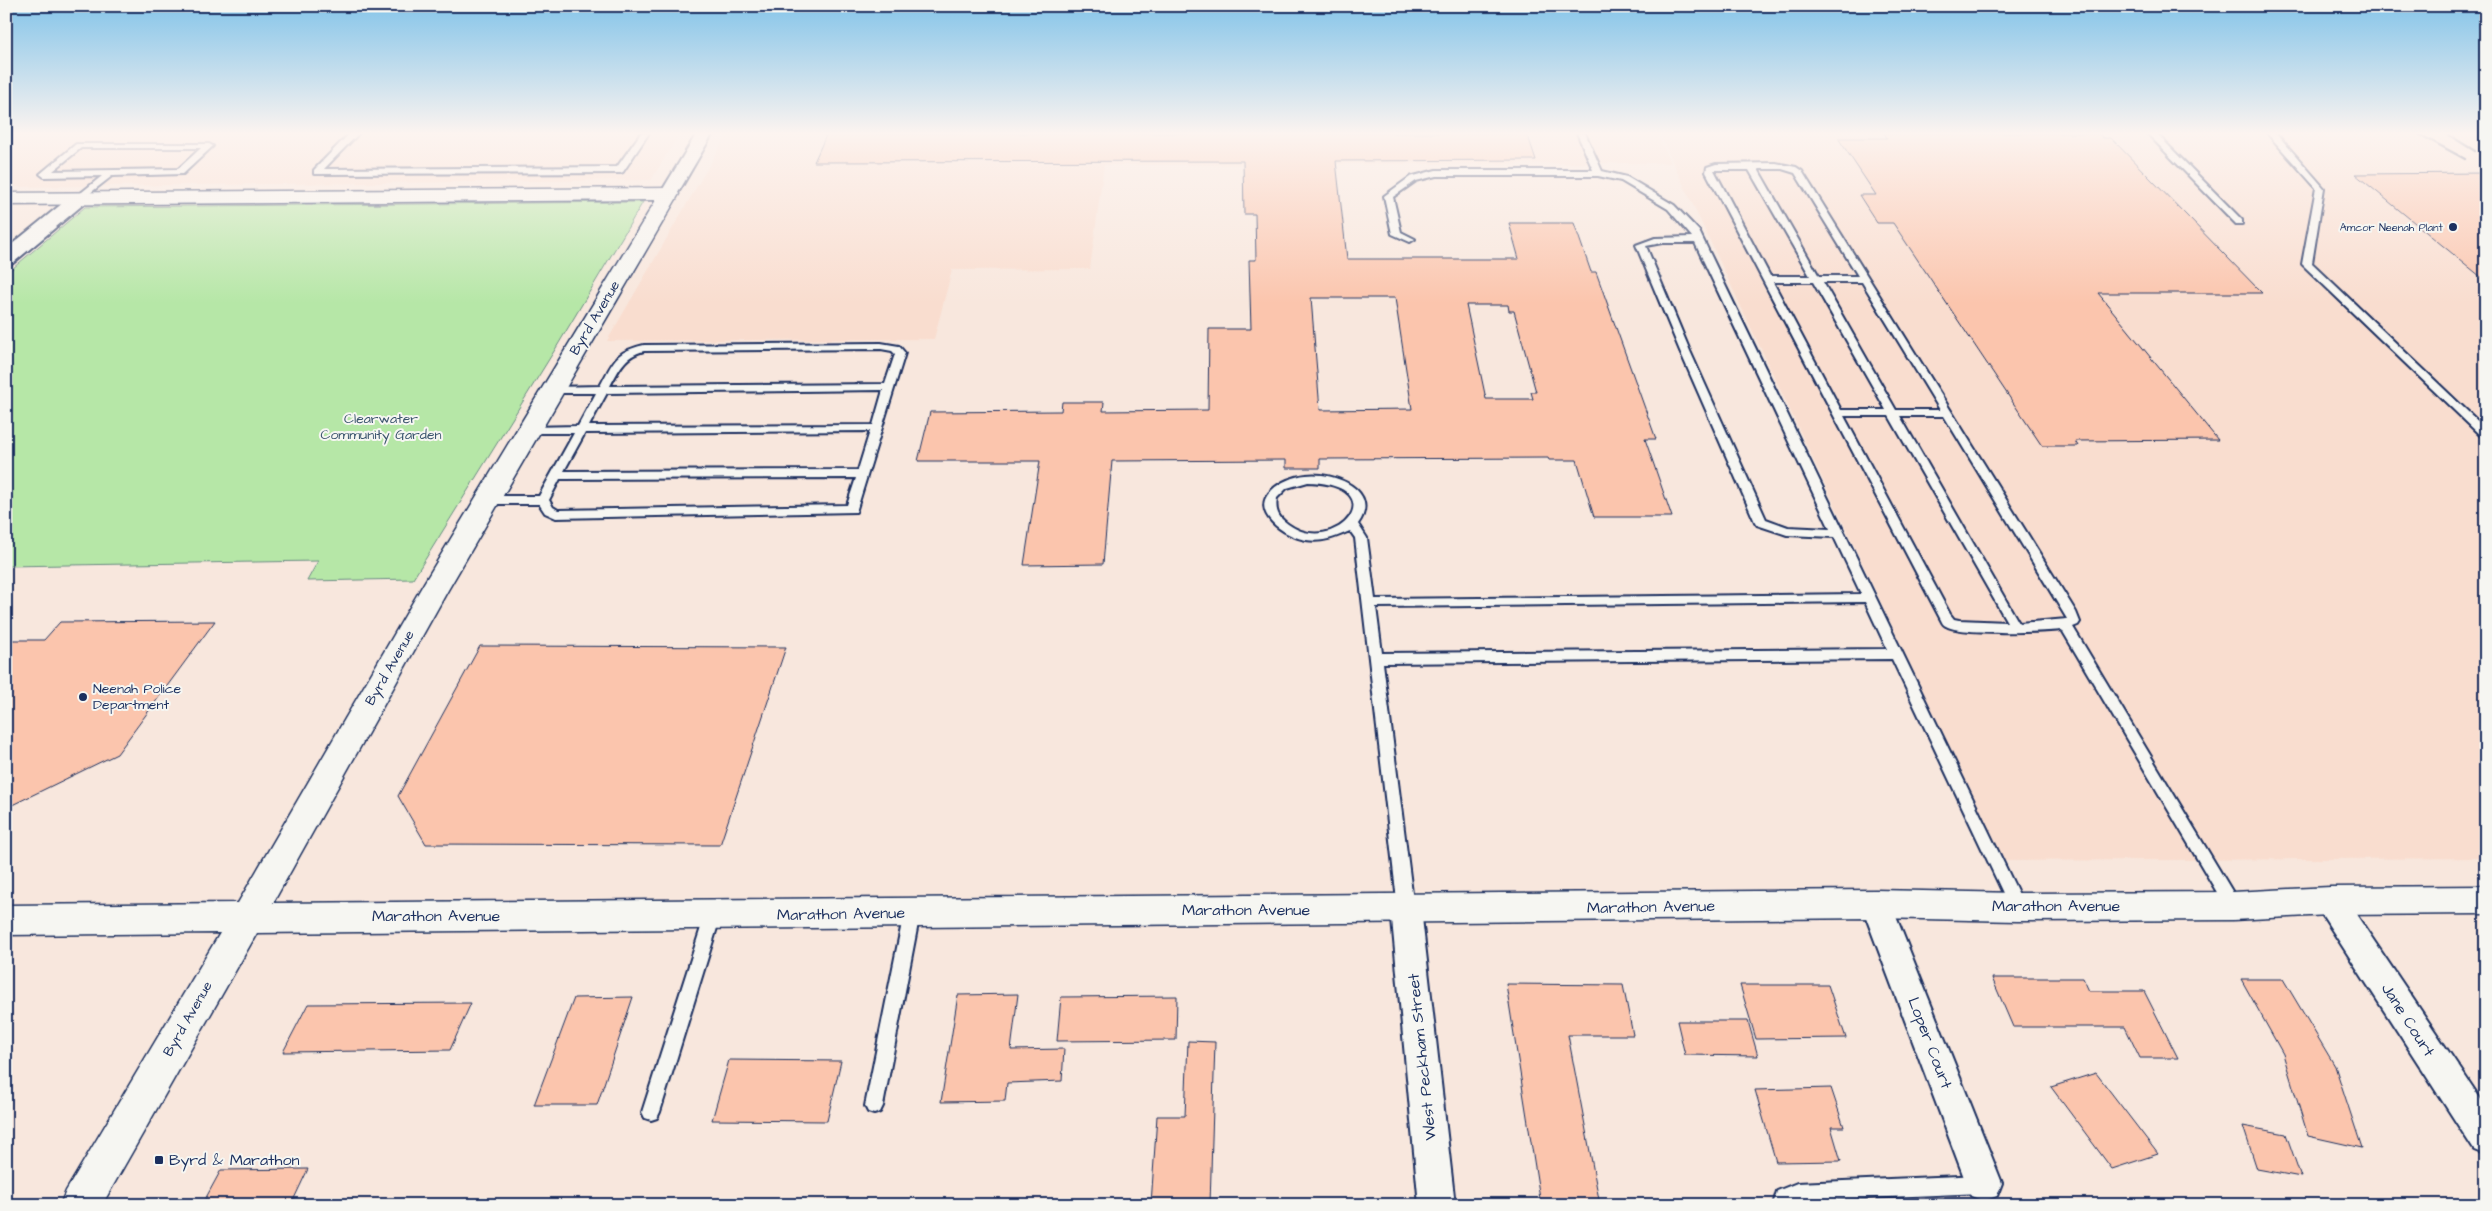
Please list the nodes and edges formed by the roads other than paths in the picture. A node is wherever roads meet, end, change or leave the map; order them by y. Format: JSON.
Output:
{"nodes":[{"id":1,"x":90,"y":190,"type":"edge"},
{"id":2,"x":672,"y":190,"type":"edge"},
{"id":3,"x":1398,"y":190,"type":"edge"},
{"id":4,"x":1642,"y":190,"type":"edge"},
{"id":5,"x":1719,"y":190,"type":"edge"},
{"id":6,"x":1765,"y":190,"type":"edge"},
{"id":7,"x":1809,"y":190,"type":"edge"},
{"id":8,"x":2207,"y":190,"type":"edge"},
{"id":9,"x":2320,"y":190,"type":"edge"},
{"id":10,"x":669,"y":194,"type":"junction"},
{"id":11,"x":6,"y":198,"type":"edge"},
{"id":12,"x":80,"y":198,"type":"junction"},
{"id":13,"x":2239,"y":222,"type":"dead end"},
{"id":14,"x":1410,"y":239,"type":"dead end"},
{"id":15,"x":1698,"y":240,"type":"junction"},
{"id":16,"x":6,"y":259,"type":"edge"},
{"id":17,"x":1767,"y":279,"type":"junction"},
{"id":18,"x":1816,"y":279,"type":"junction"},
{"id":19,"x":1864,"y":279,"type":"junction"},
{"id":20,"x":890,"y":387,"type":"junction"},
{"id":21,"x":552,"y":390,"type":"junction"},
{"id":22,"x":601,"y":390,"type":"junction"},
{"id":23,"x":1837,"y":413,"type":"junction"},
{"id":24,"x":1893,"y":413,"type":"junction"},
{"id":25,"x":1947,"y":413,"type":"junction"},
{"id":26,"x":878,"y":428,"type":"junction"},
{"id":27,"x":581,"y":429,"type":"junction"},
{"id":28,"x":529,"y":430,"type":"junction"},
{"id":29,"x":2486,"y":435,"type":"edge"},
{"id":30,"x":863,"y":474,"type":"junction"},
{"id":31,"x":556,"y":475,"type":"junction"},
{"id":32,"x":487,"y":500,"type":"junction"},
{"id":33,"x":543,"y":500,"type":"junction"},
{"id":34,"x":1352,"y":524,"type":"junction"},
{"id":35,"x":1838,"y":533,"type":"junction"},
{"id":36,"x":1869,"y":598,"type":"junction"},
{"id":37,"x":1370,"y":603,"type":"junction"},
{"id":38,"x":2066,"y":625,"type":"junction"},
{"id":39,"x":2015,"y":626,"type":"junction"},
{"id":40,"x":1896,"y":654,"type":"junction"},
{"id":41,"x":1376,"y":658,"type":"junction"},
{"id":42,"x":2486,"y":900,"type":"edge"},
{"id":43,"x":2330,"y":902,"type":"junction"},
{"id":44,"x":1876,"y":904,"type":"junction"},
{"id":45,"x":2233,"y":906,"type":"junction"},
{"id":46,"x":2017,"y":907,"type":"junction"},
{"id":47,"x":1406,"y":909,"type":"junction"},
{"id":48,"x":912,"y":913,"type":"junction"},
{"id":49,"x":713,"y":915,"type":"junction"},
{"id":50,"x":248,"y":917,"type":"junction"},
{"id":51,"x":6,"y":920,"type":"edge"},
{"id":52,"x":874,"y":1106,"type":"dead end"},
{"id":53,"x":651,"y":1112,"type":"dead end"},
{"id":54,"x":2486,"y":1138,"type":"edge"},
{"id":55,"x":1984,"y":1184,"type":"joint"},
{"id":56,"x":80,"y":1205,"type":"edge"},
{"id":57,"x":1437,"y":1205,"type":"edge"},
{"id":58,"x":1782,"y":1205,"type":"edge"}],
"edges":[{"from":1,"to":12,"type":"lane"},
{"from":2,"to":10,"type":"street","name":"Byrd Avenue"},
{"from":3,"to":14,"type":"lane"},
{"from":4,"to":15,"type":"lane"},
{"from":5,"to":17,"type":"lane"},
{"from":6,"to":18,"type":"lane"},
{"from":7,"to":19,"type":"lane"},
{"from":8,"to":13,"type":"lane"},
{"from":9,"to":29,"type":"lane"},
{"from":10,"to":12,"type":"street"},
{"from":10,"to":21,"type":"street","name":"Byrd Avenue"},
{"from":11,"to":12,"type":"street"},
{"from":12,"to":16,"type":"street"},
{"from":15,"to":35,"type":"lane"},
{"from":15,"to":35,"type":"lane"},
{"from":17,"to":18,"type":"lane"},
{"from":17,"to":23,"type":"lane"},
{"from":18,"to":19,"type":"lane"},
{"from":18,"to":24,"type":"lane"},
{"from":19,"to":25,"type":"lane"},
{"from":20,"to":22,"type":"lane"},
{"from":20,"to":22,"type":"lane"},
{"from":20,"to":26,"type":"lane"},
{"from":21,"to":22,"type":"lane"},
{"from":21,"to":28,"type":"street","name":"Byrd Avenue"},
{"from":22,"to":27,"type":"lane"},
{"from":23,"to":24,"type":"lane"},
{"from":23,"to":39,"type":"lane"},
{"from":24,"to":25,"type":"lane"},
{"from":24,"to":39,"type":"lane"},
{"from":25,"to":38,"type":"lane"},
{"from":26,"to":27,"type":"lane"},
{"from":26,"to":30,"type":"lane"},
{"from":27,"to":28,"type":"lane"},
{"from":27,"to":31,"type":"lane"},
{"from":28,"to":32,"type":"street","name":"Byrd Avenue"},
{"from":30,"to":31,"type":"lane"},
{"from":30,"to":33,"type":"lane"},
{"from":31,"to":33,"type":"lane"},
{"from":32,"to":33,"type":"lane"},
{"from":32,"to":50,"type":"street","name":"Byrd Avenue"},
{"from":34,"to":34,"type":"lane"},
{"from":34,"to":37,"type":"lane"},
{"from":35,"to":36,"type":"lane"},
{"from":36,"to":37,"type":"lane"},
{"from":36,"to":40,"type":"lane"},
{"from":37,"to":41,"type":"lane"},
{"from":38,"to":39,"type":"lane"},
{"from":38,"to":45,"type":"lane"},
{"from":40,"to":41,"type":"lane"},
{"from":40,"to":46,"type":"lane"},
{"from":41,"to":47,"type":"lane"},
{"from":42,"to":43,"type":"street","name":"Marathon Avenue"},
{"from":43,"to":45,"type":"street","name":"Marathon Avenue"},
{"from":43,"to":54,"type":"street","name":"Jane Court"},
{"from":44,"to":46,"type":"street","name":"Marathon Avenue"},
{"from":44,"to":47,"type":"street","name":"Marathon Avenue"},
{"from":44,"to":55,"type":"street","name":"Loper Court"},
{"from":45,"to":46,"type":"street","name":"Marathon Avenue"},
{"from":47,"to":48,"type":"street","name":"Marathon Avenue"},
{"from":47,"to":57,"type":"street","name":"West Peckham Street"},
{"from":48,"to":49,"type":"street","name":"Marathon Avenue"},
{"from":48,"to":52,"type":"lane"},
{"from":49,"to":50,"type":"street","name":"Marathon Avenue"},
{"from":49,"to":53,"type":"lane"},
{"from":50,"to":51,"type":"street","name":"Marathon Avenue"},
{"from":50,"to":56,"type":"street","name":"Byrd Avenue"},
{"from":55,"to":58,"type":"lane"}]}
